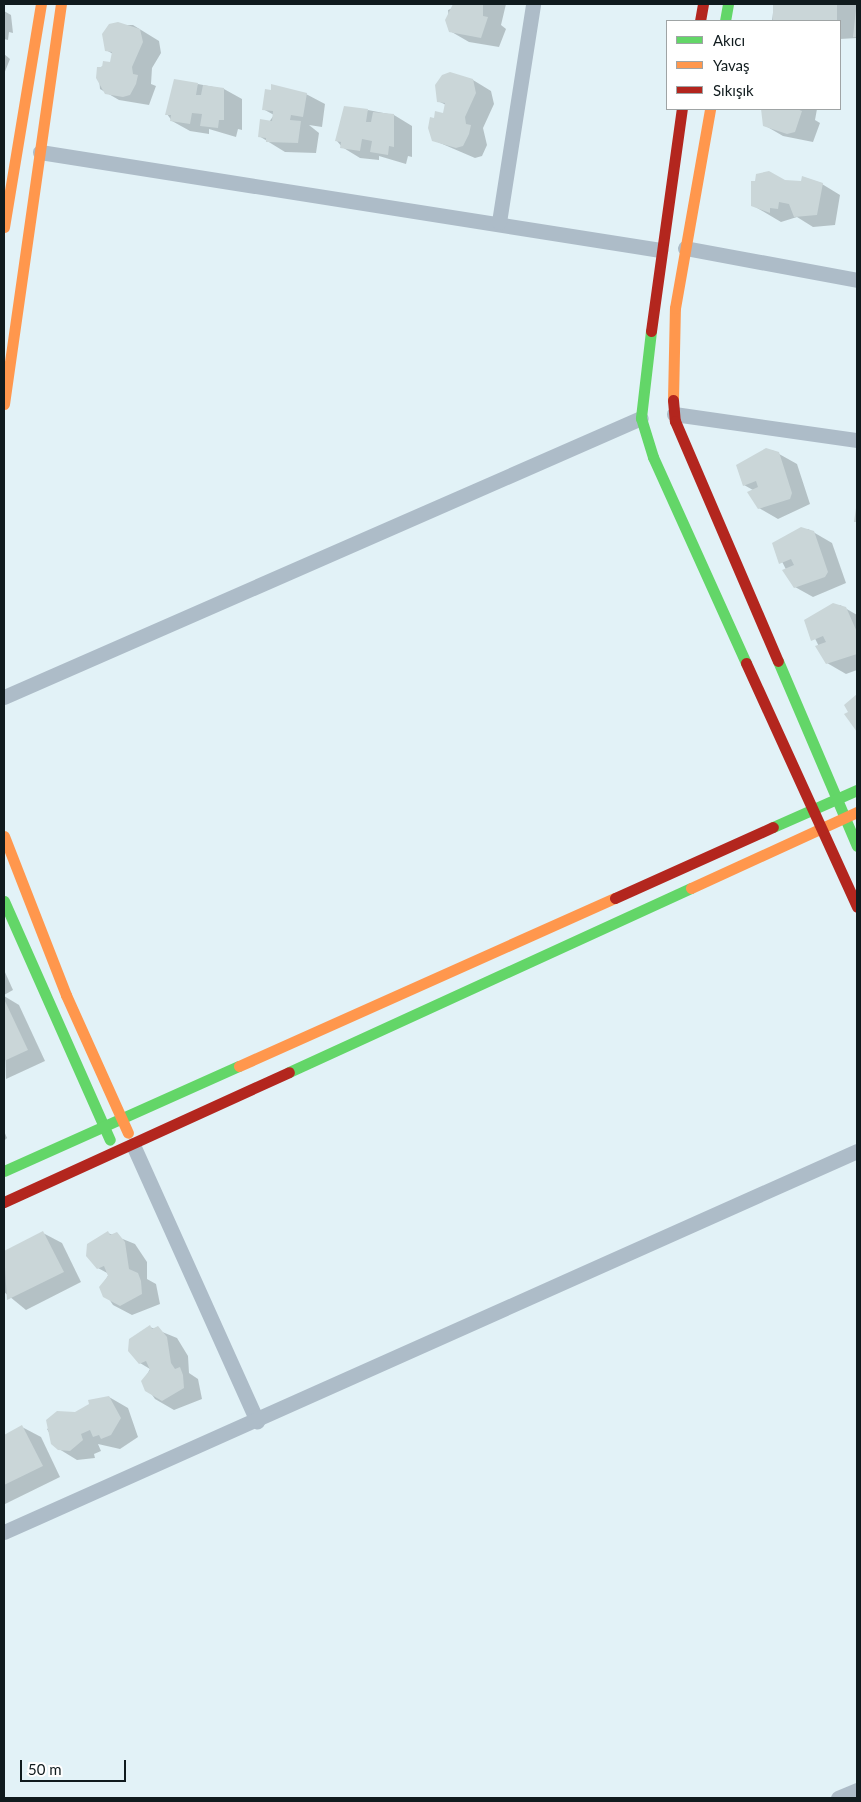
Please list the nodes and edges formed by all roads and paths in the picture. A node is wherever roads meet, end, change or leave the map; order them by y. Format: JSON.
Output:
{"nodes":[{"id":1,"x":41,"y":4,"type":"edge"},
{"id":2,"x":61,"y":4,"type":"edge"},
{"id":3,"x":533,"y":4,"type":"edge"},
{"id":4,"x":703,"y":4,"type":"edge"},
{"id":5,"x":728,"y":4,"type":"edge"},
{"id":6,"x":700,"y":20,"type":"edge"},
{"id":7,"x":725,"y":20,"type":"edge"},
{"id":8,"x":682,"y":110,"type":"edge"},
{"id":9,"x":710,"y":110,"type":"edge"},
{"id":10,"x":10,"y":138,"type":"edge"},
{"id":11,"x":40,"y":152,"type":"junction"},
{"id":12,"x":499,"y":222,"type":"junction"},
{"id":13,"x":4,"y":228,"type":"edge"},
{"id":14,"x":685,"y":248,"type":"junction"},
{"id":15,"x":660,"y":250,"type":"junction"},
{"id":16,"x":857,"y":280,"type":"edge"},
{"id":17,"x":4,"y":404,"type":"edge"},
{"id":18,"x":674,"y":414,"type":"junction"},
{"id":19,"x":641,"y":418,"type":"junction"},
{"id":20,"x":857,"y":440,"type":"edge"},
{"id":21,"x":4,"y":697,"type":"edge"},
{"id":22,"x":857,"y":790,"type":"edge"},
{"id":23,"x":839,"y":798,"type":"junction"},
{"id":24,"x":814,"y":810,"type":"junction"},
{"id":25,"x":857,"y":812,"type":"edge"},
{"id":26,"x":845,"y":818,"type":"junction"},
{"id":27,"x":823,"y":828,"type":"junction"},
{"id":28,"x":4,"y":836,"type":"edge"},
{"id":29,"x":857,"y":846,"type":"edge"},
{"id":30,"x":4,"y":901,"type":"edge"},
{"id":31,"x":857,"y":907,"type":"edge"},
{"id":32,"x":122,"y":1119,"type":"junction"},
{"id":33,"x":103,"y":1128,"type":"junction"},
{"id":34,"x":133,"y":1145,"type":"junction"},
{"id":35,"x":857,"y":1151,"type":"edge"},
{"id":36,"x":116,"y":1153,"type":"junction"},
{"id":37,"x":4,"y":1171,"type":"edge"},
{"id":38,"x":4,"y":1202,"type":"edge"},
{"id":39,"x":257,"y":1421,"type":"junction"},
{"id":40,"x":4,"y":1532,"type":"edge"},
{"id":41,"x":857,"y":1790,"type":"edge"},
{"id":42,"x":838,"y":1798,"type":"edge"}],
"edges":[{"from":1,"to":10,"type":"main road"},
{"from":2,"to":11,"type":"main road"},
{"from":3,"to":12,"type":"street"},
{"from":4,"to":6,"type":"main road"},
{"from":5,"to":7,"type":"main road"},
{"from":8,"to":15,"type":"main road"},
{"from":9,"to":14,"type":"main road"},
{"from":10,"to":13,"type":"main road"},
{"from":11,"to":12,"type":"street"},
{"from":11,"to":17,"type":"main road"},
{"from":12,"to":15,"type":"street"},
{"from":14,"to":16,"type":"street"},
{"from":14,"to":18,"type":"main road"},
{"from":15,"to":19,"type":"main road"},
{"from":18,"to":20,"type":"street"},
{"from":18,"to":23,"type":"main road"},
{"from":19,"to":21,"type":"street"},
{"from":19,"to":24,"type":"main road"},
{"from":22,"to":23,"type":"main road"},
{"from":23,"to":24,"type":"main road"},
{"from":23,"to":26,"type":"main road"},
{"from":24,"to":27,"type":"main road"},
{"from":24,"to":32,"type":"main road"},
{"from":25,"to":26,"type":"main road"},
{"from":26,"to":27,"type":"main road"},
{"from":26,"to":29,"type":"main road"},
{"from":27,"to":31,"type":"main road"},
{"from":27,"to":34,"type":"main road"},
{"from":28,"to":32,"type":"main road"},
{"from":30,"to":33,"type":"main road"},
{"from":32,"to":33,"type":"main road"},
{"from":32,"to":34,"type":"main road"},
{"from":33,"to":36,"type":"main road"},
{"from":33,"to":37,"type":"main road"},
{"from":34,"to":36,"type":"main road"},
{"from":34,"to":39,"type":"street"},
{"from":35,"to":39,"type":"street"},
{"from":36,"to":38,"type":"main road"},
{"from":39,"to":40,"type":"street"},
{"from":41,"to":42,"type":"street"}]}
